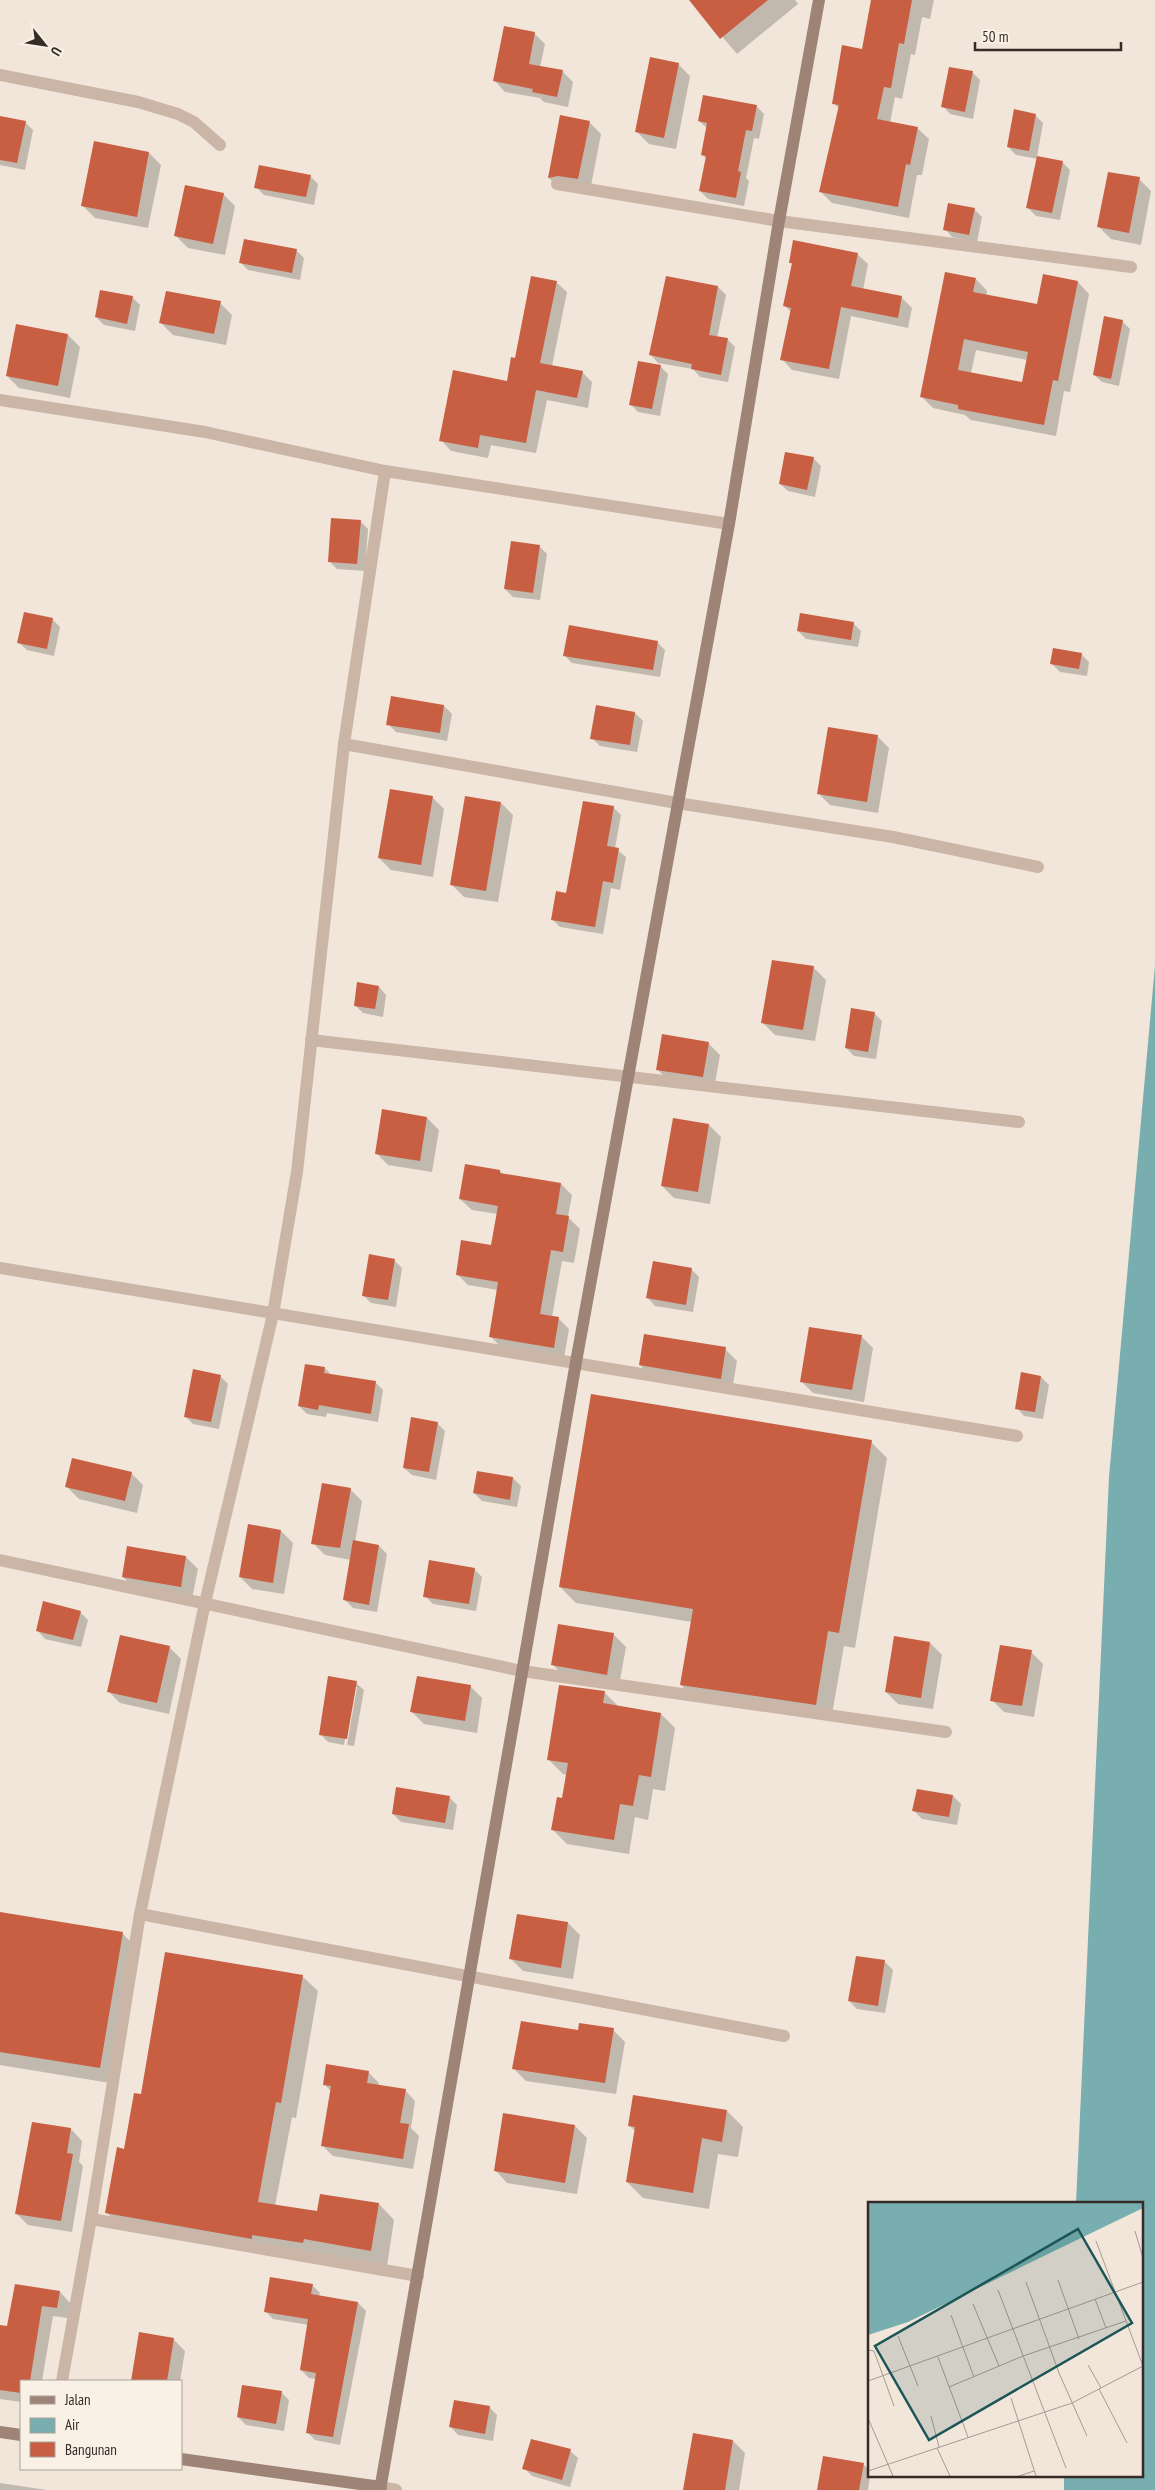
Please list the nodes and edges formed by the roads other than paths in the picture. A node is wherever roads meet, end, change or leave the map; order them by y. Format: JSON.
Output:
{"nodes":[{"id":1,"x":819,"y":0,"type":"edge"},
{"id":2,"x":0,"y":75,"type":"edge"},
{"id":3,"x":220,"y":145,"type":"dead end"},
{"id":4,"x":558,"y":184,"type":"dead end"},
{"id":5,"x":779,"y":221,"type":"junction"},
{"id":6,"x":1131,"y":267,"type":"dead end"},
{"id":7,"x":0,"y":400,"type":"edge"},
{"id":8,"x":385,"y":471,"type":"junction"},
{"id":9,"x":728,"y":524,"type":"junction"},
{"id":10,"x":344,"y":744,"type":"junction"},
{"id":11,"x":677,"y":803,"type":"junction"},
{"id":12,"x":1038,"y":867,"type":"dead end"},
{"id":13,"x":311,"y":1040,"type":"junction"},
{"id":14,"x":627,"y":1076,"type":"junction"},
{"id":15,"x":1019,"y":1122,"type":"dead end"},
{"id":16,"x":0,"y":1268,"type":"edge"},
{"id":17,"x":273,"y":1314,"type":"junction"},
{"id":18,"x":576,"y":1362,"type":"junction"},
{"id":19,"x":1017,"y":1436,"type":"dead end"},
{"id":20,"x":0,"y":1560,"type":"edge"},
{"id":21,"x":205,"y":1603,"type":"junction"},
{"id":22,"x":522,"y":1671,"type":"junction"},
{"id":23,"x":946,"y":1732,"type":"dead end"},
{"id":24,"x":140,"y":1914,"type":"junction"},
{"id":25,"x":470,"y":1975,"type":"junction"},
{"id":26,"x":784,"y":2036,"type":"dead end"},
{"id":27,"x":91,"y":2219,"type":"junction"},
{"id":28,"x":418,"y":2276,"type":"junction"},
{"id":29,"x":62,"y":2380,"type":"edge"},
{"id":30,"x":0,"y":2432,"type":"edge"},
{"id":31,"x":20,"y":2435,"type":"edge"},
{"id":32,"x":182,"y":2459,"type":"edge"},
{"id":33,"x":380,"y":2489,"type":"edge"},
{"id":34,"x":396,"y":2490,"type":"edge"}],
"edges":[{"from":1,"to":5,"type":"street"},
{"from":2,"to":3,"type":"street"},
{"from":4,"to":5,"type":"street"},
{"from":5,"to":6,"type":"street"},
{"from":5,"to":9,"type":"street"},
{"from":7,"to":8,"type":"street"},
{"from":8,"to":9,"type":"street"},
{"from":8,"to":10,"type":"street"},
{"from":9,"to":11,"type":"street"},
{"from":10,"to":11,"type":"street"},
{"from":10,"to":13,"type":"street"},
{"from":11,"to":12,"type":"street"},
{"from":11,"to":14,"type":"street"},
{"from":13,"to":14,"type":"street"},
{"from":13,"to":17,"type":"street"},
{"from":14,"to":15,"type":"street"},
{"from":14,"to":18,"type":"street"},
{"from":16,"to":17,"type":"street"},
{"from":17,"to":18,"type":"street"},
{"from":17,"to":21,"type":"street"},
{"from":18,"to":19,"type":"street"},
{"from":18,"to":22,"type":"street"},
{"from":20,"to":21,"type":"street"},
{"from":21,"to":22,"type":"street"},
{"from":21,"to":24,"type":"street"},
{"from":22,"to":23,"type":"street"},
{"from":22,"to":25,"type":"street"},
{"from":24,"to":25,"type":"street"},
{"from":24,"to":27,"type":"street"},
{"from":25,"to":26,"type":"street"},
{"from":25,"to":28,"type":"street"},
{"from":27,"to":28,"type":"street"},
{"from":27,"to":29,"type":"street"},
{"from":28,"to":33,"type":"street"},
{"from":30,"to":31,"type":"street"},
{"from":32,"to":33,"type":"street"},
{"from":33,"to":34,"type":"street"}]}
